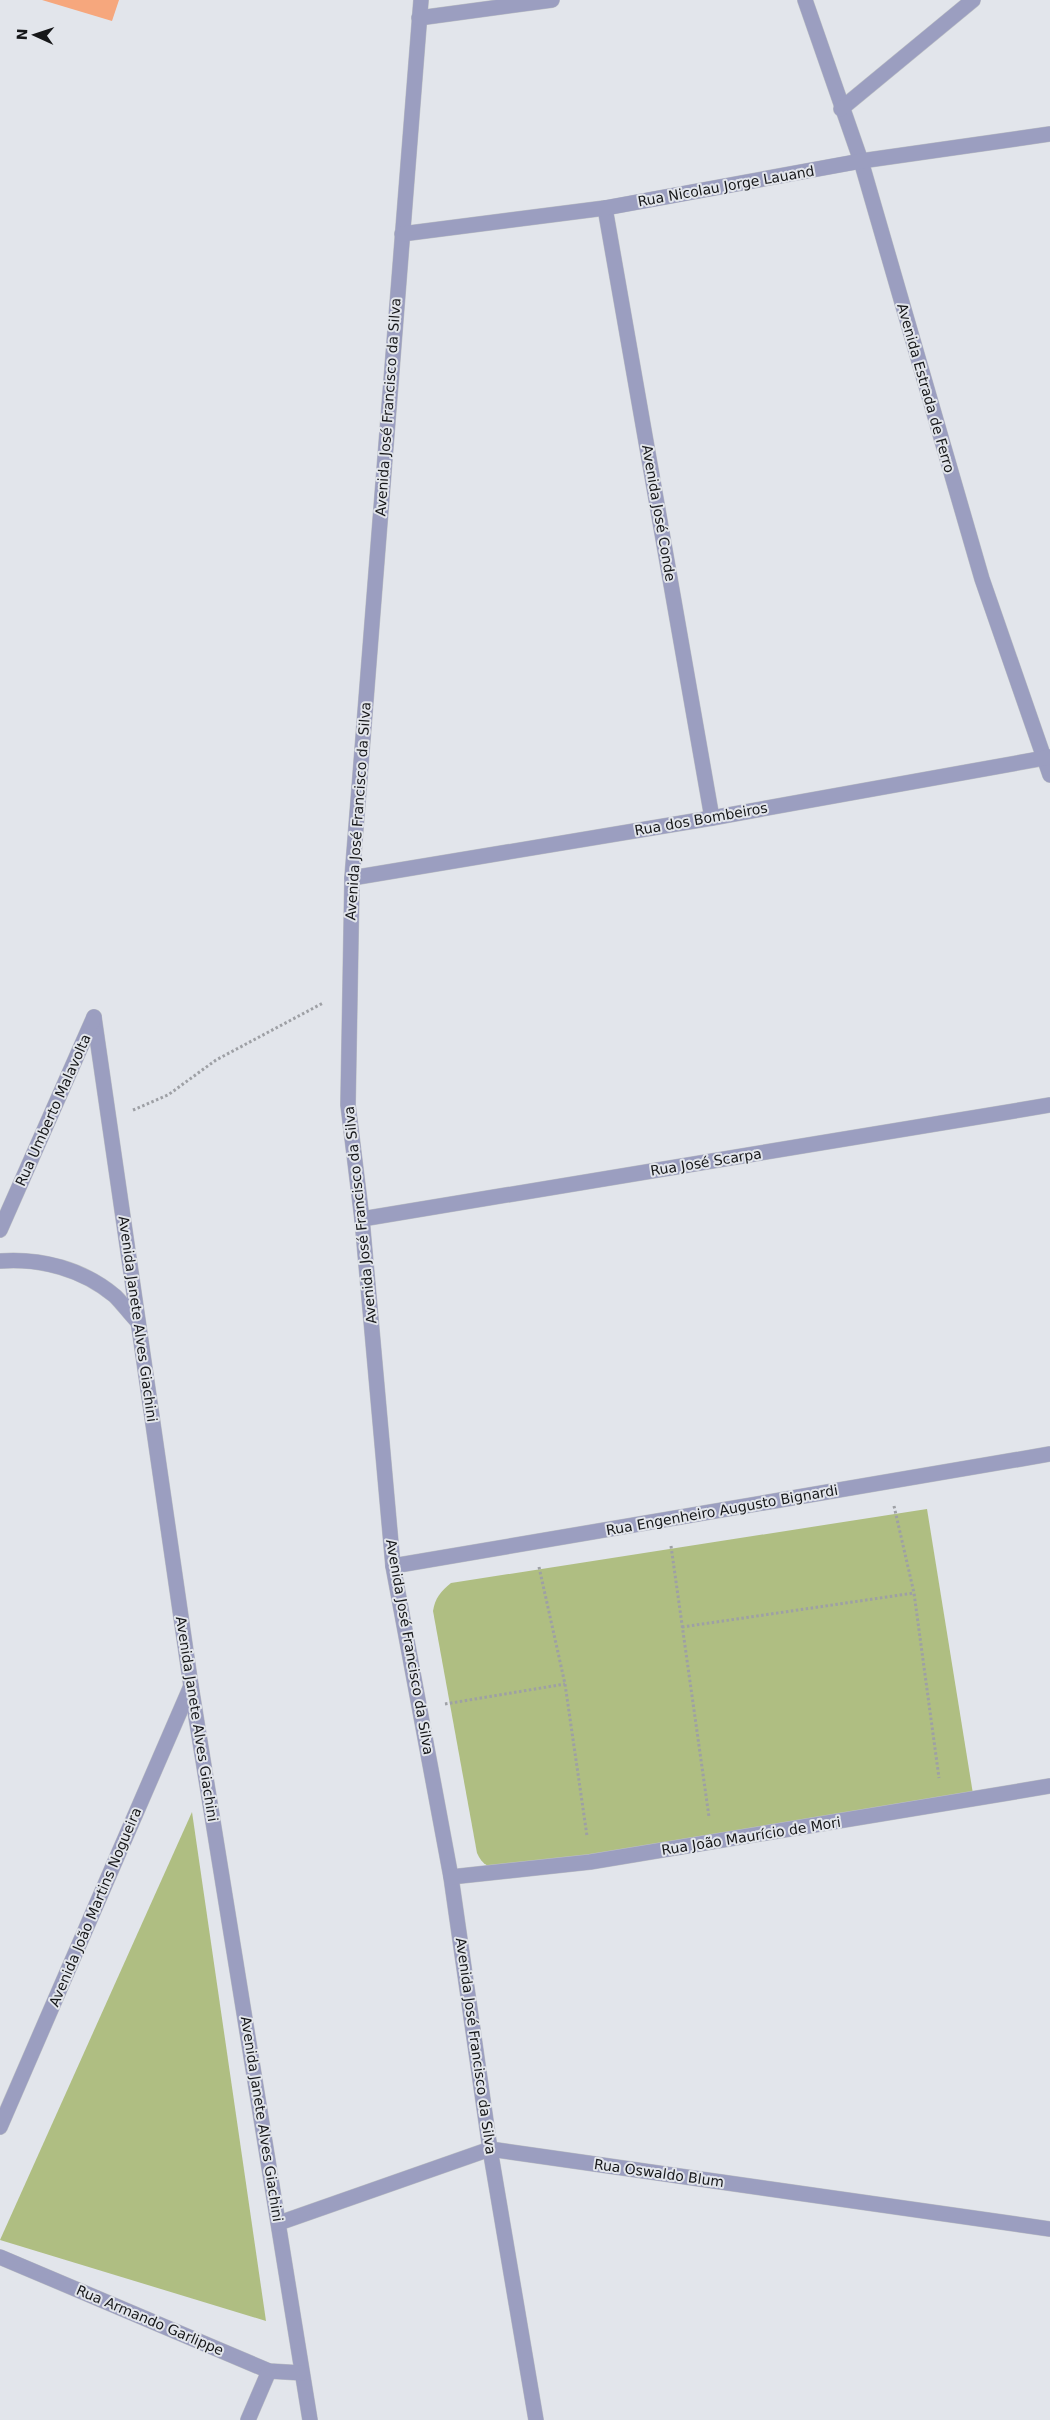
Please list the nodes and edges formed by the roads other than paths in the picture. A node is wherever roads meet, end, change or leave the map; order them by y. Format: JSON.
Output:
{"nodes":[{"id":1,"x":421,"y":0,"type":"edge"},
{"id":2,"x":552,"y":0,"type":"edge"},
{"id":3,"x":805,"y":0,"type":"edge"},
{"id":4,"x":973,"y":0,"type":"edge"},
{"id":5,"x":419,"y":18,"type":"junction"},
{"id":6,"x":841,"y":109,"type":"junction"},
{"id":7,"x":1050,"y":134,"type":"edge"},
{"id":8,"x":861,"y":161,"type":"junction"},
{"id":9,"x":605,"y":208,"type":"junction"},
{"id":10,"x":402,"y":234,"type":"junction"},
{"id":11,"x":1047,"y":757,"type":"edge"},
{"id":12,"x":1050,"y":775,"type":"edge"},
{"id":13,"x":712,"y":818,"type":"junction"},
{"id":14,"x":352,"y":878,"type":"junction"},
{"id":15,"x":94,"y":1017,"type":"joint"},
{"id":16,"x":1050,"y":1105,"type":"edge"},
{"id":17,"x":362,"y":1219,"type":"junction"},
{"id":18,"x":0,"y":1230,"type":"edge"},
{"id":19,"x":0,"y":1261,"type":"edge"},
{"id":20,"x":138,"y":1322,"type":"junction"},
{"id":21,"x":1050,"y":1454,"type":"edge"},
{"id":22,"x":393,"y":1566,"type":"junction"},
{"id":23,"x":190,"y":1686,"type":"junction"},
{"id":24,"x":1050,"y":1786,"type":"edge"},
{"id":25,"x":451,"y":1877,"type":"junction"},
{"id":26,"x":0,"y":2128,"type":"edge"},
{"id":27,"x":490,"y":2149,"type":"junction"},
{"id":28,"x":279,"y":2223,"type":"junction"},
{"id":29,"x":1050,"y":2229,"type":"edge"},
{"id":30,"x":0,"y":2257,"type":"edge"},
{"id":31,"x":269,"y":2371,"type":"junction"},
{"id":32,"x":302,"y":2373,"type":"junction"},
{"id":33,"x":248,"y":2420,"type":"edge"},
{"id":34,"x":310,"y":2420,"type":"edge"},
{"id":35,"x":536,"y":2420,"type":"edge"}],
"edges":[{"from":1,"to":5,"type":"street","name":"Avenida José Francisco da Silva"},
{"from":2,"to":5,"type":"street"},
{"from":3,"to":6,"type":"street","name":"Avenida Estrada de Ferro"},
{"from":4,"to":6,"type":"street"},
{"from":5,"to":10,"type":"street","name":"Avenida José Francisco da Silva"},
{"from":6,"to":8,"type":"street","name":"Avenida Estrada de Ferro"},
{"from":7,"to":8,"type":"street","name":"Rua Nicolau Jorge Lauand"},
{"from":8,"to":9,"type":"street","name":"Rua Nicolau Jorge Lauand"},
{"from":8,"to":11,"type":"street","name":"Avenida Estrada de Ferro"},
{"from":9,"to":10,"type":"street","name":"Rua Nicolau Jorge Lauand"},
{"from":9,"to":13,"type":"street","name":"Avenida José Conde"},
{"from":10,"to":14,"type":"street","name":"Avenida José Francisco da Silva"},
{"from":11,"to":12,"type":"street","name":"Avenida Estrada de Ferro"},
{"from":11,"to":13,"type":"street","name":"Rua dos Bombeiros"},
{"from":13,"to":14,"type":"street","name":"Rua dos Bombeiros"},
{"from":14,"to":17,"type":"street","name":"Avenida José Francisco da Silva"},
{"from":15,"to":18,"type":"street","name":"Rua Umberto Malavolta"},
{"from":15,"to":20,"type":"street","name":"Avenida Janete Alves Giachini"},
{"from":16,"to":17,"type":"street","name":"Rua José Scarpa"},
{"from":17,"to":22,"type":"street","name":"Avenida José Francisco da Silva"},
{"from":19,"to":20,"type":"street"},
{"from":20,"to":23,"type":"street","name":"Avenida Janete Alves Giachini"},
{"from":21,"to":22,"type":"street","name":"Rua Engenheiro Augusto Bignardi"},
{"from":22,"to":25,"type":"street","name":"Avenida José Francisco da Silva"},
{"from":23,"to":26,"type":"street","name":"Avenida João Martins Nogueira"},
{"from":23,"to":28,"type":"street","name":"Avenida Janete Alves Giachini"},
{"from":24,"to":25,"type":"street","name":"Rua João Maurício de Mori"},
{"from":25,"to":27,"type":"street","name":"Avenida José Francisco da Silva"},
{"from":27,"to":28,"type":"street","name":"Rua Oswaldo Blum"},
{"from":27,"to":29,"type":"street","name":"Rua Oswaldo Blum"},
{"from":27,"to":35,"type":"street","name":"Avenida José Francisco da Silva"},
{"from":28,"to":32,"type":"street","name":"Avenida Janete Alves Giachini"},
{"from":30,"to":31,"type":"street","name":"Rua Armando Garlippe"},
{"from":31,"to":32,"type":"street","name":"Rua Armando Garlippe"},
{"from":31,"to":33,"type":"street"},
{"from":32,"to":34,"type":"street","name":"Avenida Janete Alves Giachini"}]}
